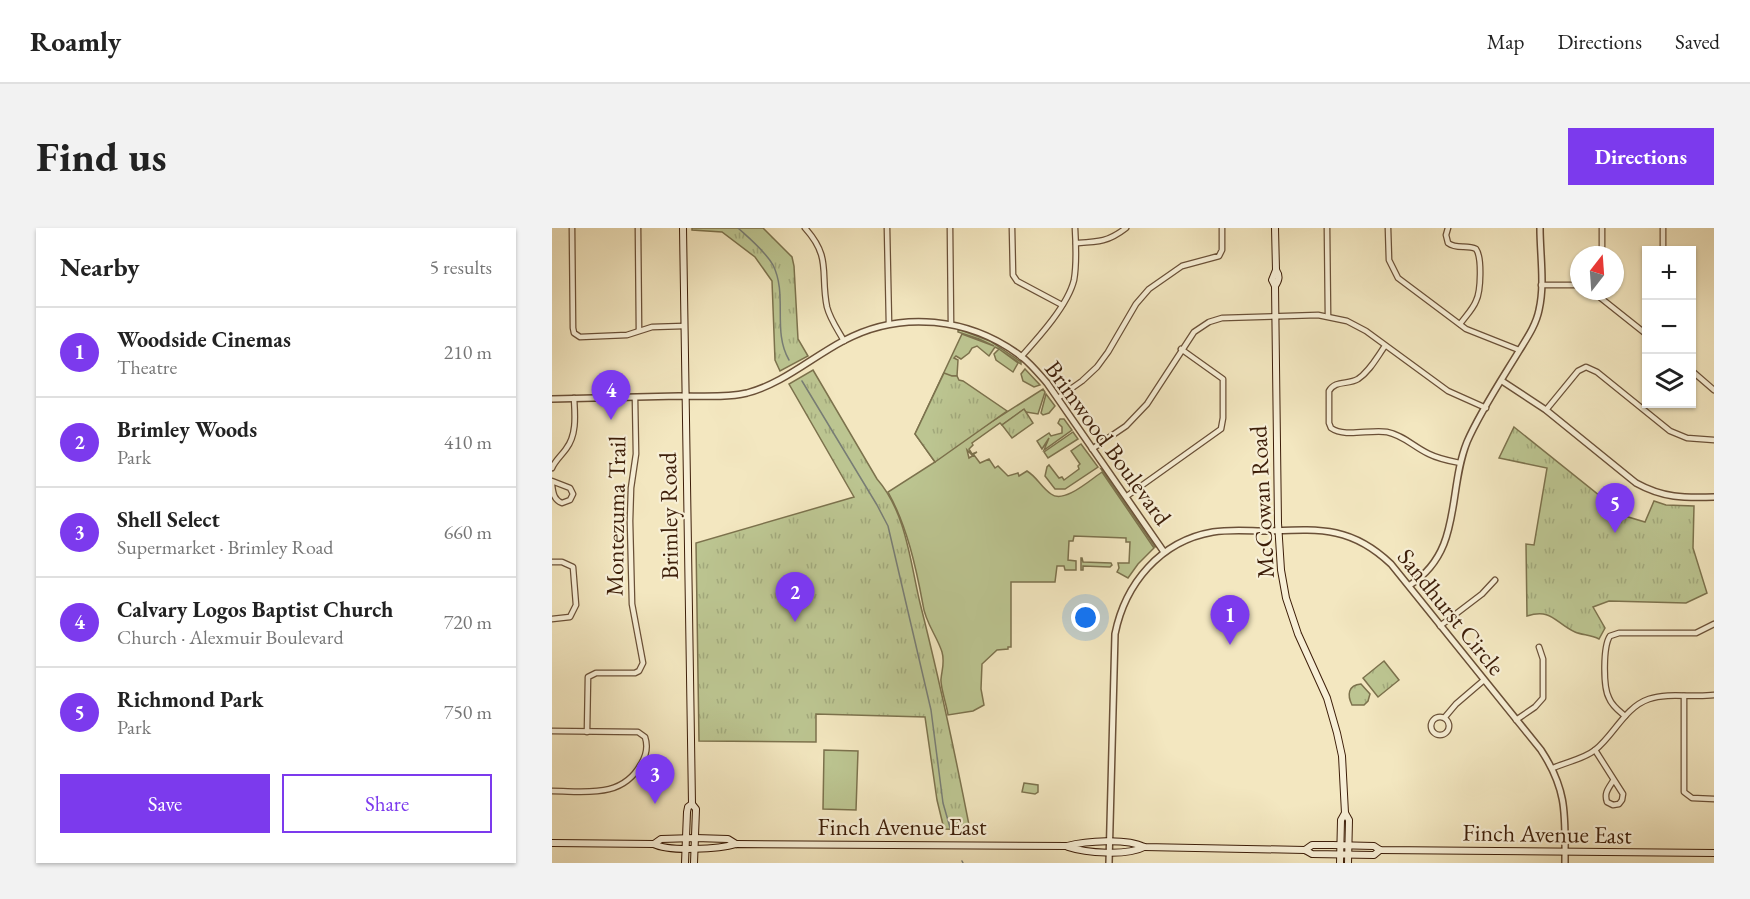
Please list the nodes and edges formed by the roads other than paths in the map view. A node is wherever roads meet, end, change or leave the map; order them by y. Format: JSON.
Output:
{"nodes":[{"id":1,"x":572,"y":228,"type":"edge"},
{"id":2,"x":638,"y":228,"type":"edge"},
{"id":3,"x":682,"y":228,"type":"edge"},
{"id":4,"x":805,"y":228,"type":"edge"},
{"id":5,"x":887,"y":228,"type":"edge"},
{"id":6,"x":950,"y":228,"type":"edge"},
{"id":7,"x":1012,"y":228,"type":"edge"},
{"id":8,"x":1075,"y":228,"type":"edge"},
{"id":9,"x":1126,"y":228,"type":"edge"},
{"id":10,"x":1221,"y":228,"type":"edge"},
{"id":11,"x":1275,"y":228,"type":"edge"},
{"id":12,"x":1327,"y":228,"type":"edge"},
{"id":13,"x":1388,"y":228,"type":"edge"},
{"id":14,"x":1448,"y":228,"type":"edge"},
{"id":15,"x":1540,"y":228,"type":"edge"},
{"id":16,"x":1602,"y":228,"type":"edge"},
{"id":17,"x":1663,"y":228,"type":"edge"},
{"id":18,"x":1076,"y":243,"type":"junction"},
{"id":19,"x":1602,"y":246,"type":"edge"},
{"id":20,"x":1663,"y":246,"type":"edge"},
{"id":21,"x":1541,"y":285,"type":"junction"},
{"id":22,"x":1570,"y":285,"type":"edge"},
{"id":23,"x":1604,"y":300,"type":"edge"},
{"id":24,"x":1062,"y":305,"type":"junction"},
{"id":25,"x":1275,"y":316,"type":"junction"},
{"id":26,"x":1328,"y":316,"type":"junction"},
{"id":27,"x":889,"y":324,"type":"junction"},
{"id":28,"x":951,"y":324,"type":"junction"},
{"id":29,"x":1460,"y":324,"type":"junction"},
{"id":30,"x":684,"y":326,"type":"junction"},
{"id":31,"x":639,"y":330,"type":"junction"},
{"id":32,"x":1642,"y":330,"type":"edge"},
{"id":33,"x":843,"y":340,"type":"junction"},
{"id":34,"x":1385,"y":346,"type":"junction"},
{"id":35,"x":1181,"y":349,"type":"junction"},
{"id":36,"x":1519,"y":350,"type":"junction"},
{"id":37,"x":1022,"y":357,"type":"junction"},
{"id":38,"x":1696,"y":374,"type":"edge"},
{"id":39,"x":1502,"y":381,"type":"junction"},
{"id":40,"x":1714,"y":390,"type":"edge"},
{"id":41,"x":685,"y":396,"type":"junction"},
{"id":42,"x":574,"y":398,"type":"junction"},
{"id":43,"x":635,"y":398,"type":"junction"},
{"id":44,"x":1058,"y":398,"type":"junction"},
{"id":45,"x":552,"y":399,"type":"edge"},
{"id":46,"x":1486,"y":408,"type":"junction"},
{"id":47,"x":1546,"y":410,"type":"junction"},
{"id":48,"x":1714,"y":440,"type":"edge"},
{"id":49,"x":1092,"y":449,"type":"junction"},
{"id":50,"x":1460,"y":463,"type":"junction"},
{"id":51,"x":552,"y":468,"type":"edge"},
{"id":52,"x":552,"y":483,"type":"edge"},
{"id":53,"x":1127,"y":496,"type":"junction"},
{"id":54,"x":1714,"y":497,"type":"edge"},
{"id":55,"x":1278,"y":530,"type":"junction"},
{"id":56,"x":1164,"y":552,"type":"junction"},
{"id":57,"x":552,"y":562,"type":"edge"},
{"id":58,"x":1495,"y":580,"type":"dead end"},
{"id":59,"x":1410,"y":585,"type":"junction"},
{"id":60,"x":552,"y":619,"type":"edge"},
{"id":61,"x":1714,"y":624,"type":"edge"},
{"id":62,"x":1440,"y":626,"type":"junction"},
{"id":63,"x":1539,"y":647,"type":"dead end"},
{"id":64,"x":1484,"y":680,"type":"junction"},
{"id":65,"x":1714,"y":695,"type":"edge"},
{"id":66,"x":1684,"y":696,"type":"junction"},
{"id":67,"x":1625,"y":716,"type":"junction"},
{"id":68,"x":1445,"y":717,"type":"junction"},
{"id":69,"x":1516,"y":720,"type":"junction"},
{"id":70,"x":552,"y":731,"type":"edge"},
{"id":71,"x":587,"y":732,"type":"junction"},
{"id":72,"x":1595,"y":750,"type":"junction"},
{"id":73,"x":1553,"y":768,"type":"junction"},
{"id":74,"x":1613,"y":781,"type":"junction"},
{"id":75,"x":552,"y":790,"type":"edge"},
{"id":76,"x":1714,"y":799,"type":"edge"},
{"id":77,"x":692,"y":804,"type":"junction"},
{"id":78,"x":1345,"y":813,"type":"junction"},
{"id":79,"x":686,"y":838,"type":"junction"},
{"id":80,"x":695,"y":838,"type":"junction"},
{"id":81,"x":552,"y":843,"type":"edge"},
{"id":82,"x":1109,"y":843,"type":"junction"},
{"id":83,"x":654,"y":844,"type":"junction"},
{"id":84,"x":736,"y":844,"type":"junction"},
{"id":85,"x":1341,"y":845,"type":"junction"},
{"id":86,"x":1348,"y":845,"type":"junction"},
{"id":87,"x":1067,"y":846,"type":"junction"},
{"id":88,"x":694,"y":847,"type":"junction"},
{"id":89,"x":1144,"y":847,"type":"junction"},
{"id":90,"x":685,"y":848,"type":"junction"},
{"id":91,"x":1305,"y":850,"type":"junction"},
{"id":92,"x":1380,"y":850,"type":"junction"},
{"id":93,"x":1109,"y":851,"type":"junction"},
{"id":94,"x":1565,"y":852,"type":"junction"},
{"id":95,"x":1714,"y":853,"type":"edge"},
{"id":96,"x":1341,"y":854,"type":"junction"},
{"id":97,"x":1348,"y":854,"type":"junction"},
{"id":98,"x":685,"y":863,"type":"edge"},
{"id":99,"x":694,"y":863,"type":"edge"},
{"id":100,"x":1108,"y":863,"type":"edge"},
{"id":101,"x":1340,"y":863,"type":"edge"},
{"id":102,"x":1348,"y":863,"type":"edge"},
{"id":103,"x":1565,"y":863,"type":"edge"}],
"edges":[{"from":1,"to":31,"type":"street"},
{"from":2,"to":31,"type":"street"},
{"from":3,"to":30,"type":"main road","name":"Brimley Road"},
{"from":4,"to":33,"type":"street"},
{"from":5,"to":27,"type":"street"},
{"from":6,"to":28,"type":"street"},
{"from":7,"to":24,"type":"street"},
{"from":8,"to":18,"type":"street"},
{"from":9,"to":18,"type":"street"},
{"from":10,"to":44,"type":"street"},
{"from":11,"to":25,"type":"main road","name":"McCowan Road"},
{"from":12,"to":26,"type":"street"},
{"from":13,"to":29,"type":"street"},
{"from":14,"to":29,"type":"street"},
{"from":15,"to":21,"type":"street"},
{"from":16,"to":19,"type":"street"},
{"from":17,"to":20,"type":"street"},
{"from":18,"to":24,"type":"street"},
{"from":21,"to":22,"type":"street"},
{"from":21,"to":36,"type":"street"},
{"from":23,"to":32,"type":"street"},
{"from":24,"to":37,"type":"street"},
{"from":25,"to":26,"type":"street"},
{"from":25,"to":35,"type":"street"},
{"from":25,"to":55,"type":"main road","name":"McCowan Road"},
{"from":26,"to":34,"type":"street"},
{"from":27,"to":28,"type":"street","name":"Brimwood Boulevard"},
{"from":27,"to":33,"type":"street","name":"Brimwood Boulevard"},
{"from":28,"to":37,"type":"street","name":"Brimwood Boulevard"},
{"from":29,"to":36,"type":"street"},
{"from":30,"to":31,"type":"street"},
{"from":30,"to":41,"type":"main road","name":"Brimley Road"},
{"from":33,"to":41,"type":"street","name":"Brimwood Boulevard"},
{"from":34,"to":46,"type":"street"},
{"from":34,"to":50,"type":"street"},
{"from":35,"to":49,"type":"street"},
{"from":35,"to":53,"type":"street"},
{"from":36,"to":39,"type":"street"},
{"from":37,"to":44,"type":"street","name":"Brimwood Boulevard"},
{"from":38,"to":40,"type":"street"},
{"from":39,"to":46,"type":"street"},
{"from":39,"to":47,"type":"street"},
{"from":41,"to":43,"type":"street","name":"Brimwood Boulevard"},
{"from":41,"to":77,"type":"main road","name":"Brimley Road"},
{"from":42,"to":43,"type":"street","name":"Brimwood Boulevard"},
{"from":42,"to":45,"type":"street","name":"Brimwood Boulevard"},
{"from":42,"to":51,"type":"street"},
{"from":43,"to":71,"type":"street","name":"Montezuma Trail"},
{"from":44,"to":49,"type":"street","name":"Brimwood Boulevard"},
{"from":46,"to":50,"type":"street"},
{"from":47,"to":48,"type":"street"},
{"from":47,"to":54,"type":"street"},
{"from":49,"to":53,"type":"street","name":"Brimwood Boulevard"},
{"from":50,"to":59,"type":"street"},
{"from":52,"to":52,"type":"street"},
{"from":53,"to":56,"type":"street","name":"Brimwood Boulevard"},
{"from":55,"to":56,"type":"street","name":"Sandhurst Circle"},
{"from":55,"to":59,"type":"street","name":"Sandhurst Circle"},
{"from":55,"to":78,"type":"main road","name":"McCowan Road"},
{"from":56,"to":82,"type":"street","name":"Sandhurst Circle"},
{"from":57,"to":60,"type":"street"},
{"from":58,"to":62,"type":"street"},
{"from":59,"to":62,"type":"street","name":"Sandhurst Circle"},
{"from":61,"to":67,"type":"street"},
{"from":62,"to":64,"type":"street","name":"Sandhurst Circle"},
{"from":63,"to":69,"type":"street"},
{"from":64,"to":68,"type":"street"},
{"from":64,"to":69,"type":"street","name":"Sandhurst Circle"},
{"from":65,"to":66,"type":"street"},
{"from":66,"to":67,"type":"street"},
{"from":66,"to":76,"type":"street"},
{"from":67,"to":72,"type":"street"},
{"from":68,"to":68,"type":"street"},
{"from":69,"to":73,"type":"street","name":"Sandhurst Circle"},
{"from":70,"to":71,"type":"street"},
{"from":71,"to":75,"type":"street"},
{"from":72,"to":73,"type":"street"},
{"from":72,"to":74,"type":"street"},
{"from":73,"to":94,"type":"street","name":"Sandhurst Circle"},
{"from":74,"to":74,"type":"street"},
{"from":77,"to":79,"type":"main road","name":"Brimley Road"},
{"from":77,"to":80,"type":"main road","name":"Brimley Road"},
{"from":78,"to":85,"type":"main road","name":"McCowan Road"},
{"from":78,"to":86,"type":"main road","name":"McCowan Road"},
{"from":79,"to":80,"type":"main road","name":"Finch Avenue East"},
{"from":79,"to":83,"type":"main road","name":"Finch Avenue East"},
{"from":79,"to":90,"type":"main road","name":"Brimley Road"},
{"from":80,"to":84,"type":"main road","name":"Finch Avenue East"},
{"from":80,"to":88,"type":"main road","name":"Brimley Road"},
{"from":81,"to":83,"type":"main road","name":"Finch Avenue East"},
{"from":82,"to":87,"type":"main road","name":"Finch Avenue East"},
{"from":82,"to":89,"type":"main road","name":"Finch Avenue East"},
{"from":82,"to":93,"type":"street","name":"Sandhurst Circle"},
{"from":83,"to":90,"type":"main road","name":"Finch Avenue East"},
{"from":84,"to":87,"type":"main road","name":"Finch Avenue East"},
{"from":84,"to":88,"type":"main road","name":"Finch Avenue East"},
{"from":85,"to":86,"type":"main road","name":"Finch Avenue East"},
{"from":85,"to":91,"type":"main road","name":"Finch Avenue East"},
{"from":85,"to":96,"type":"main road","name":"McCowan Road"},
{"from":86,"to":92,"type":"main road","name":"Finch Avenue East"},
{"from":86,"to":97,"type":"main road","name":"McCowan Road"},
{"from":87,"to":93,"type":"main road","name":"Finch Avenue East"},
{"from":88,"to":90,"type":"main road","name":"Finch Avenue East"},
{"from":88,"to":99,"type":"main road","name":"Brimley Road"},
{"from":89,"to":91,"type":"main road","name":"Finch Avenue East"},
{"from":89,"to":93,"type":"main road","name":"Finch Avenue East"},
{"from":90,"to":98,"type":"main road","name":"Brimley Road"},
{"from":91,"to":96,"type":"main road","name":"Finch Avenue East"},
{"from":92,"to":94,"type":"main road","name":"Finch Avenue East"},
{"from":92,"to":97,"type":"main road","name":"Finch Avenue East"},
{"from":93,"to":100,"type":"street","name":"Sandhurst Circle"},
{"from":94,"to":95,"type":"main road","name":"Finch Avenue East"},
{"from":94,"to":103,"type":"street","name":"Sandhurst Circle"},
{"from":96,"to":97,"type":"main road","name":"Finch Avenue East"},
{"from":96,"to":101,"type":"main road","name":"McCowan Road"},
{"from":97,"to":102,"type":"main road","name":"McCowan Road"}]}
